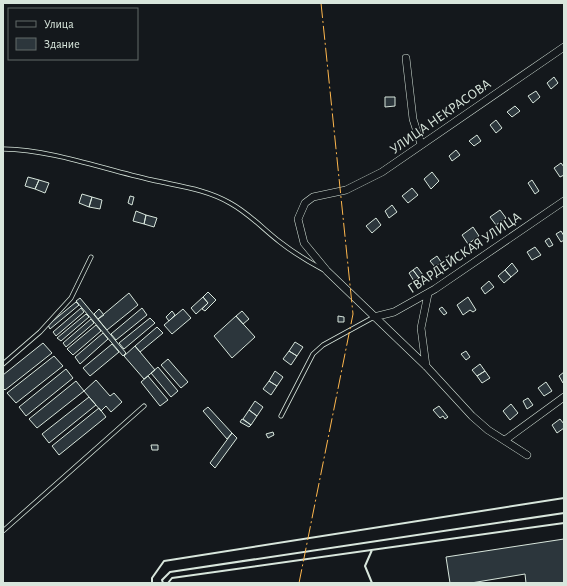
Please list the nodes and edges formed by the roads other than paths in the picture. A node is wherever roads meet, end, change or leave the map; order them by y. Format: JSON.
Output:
{"nodes":[{"id":1,"x":564,"y":47,"type":"edge"},
{"id":2,"x":406,"y":58,"type":"dead end"},
{"id":3,"x":421,"y":144,"type":"junction"},
{"id":4,"x":3,"y":149,"type":"edge"},
{"id":5,"x":564,"y":201,"type":"edge"},
{"id":6,"x":91,"y":257,"type":"dead end"},
{"id":7,"x":327,"y":272,"type":"junction"},
{"id":8,"x":428,"y":294,"type":"junction"},
{"id":9,"x":374,"y":317,"type":"junction"},
{"id":10,"x":3,"y":364,"type":"edge"},
{"id":11,"x":426,"y":366,"type":"junction"},
{"id":12,"x":564,"y":398,"type":"edge"},
{"id":13,"x":144,"y":406,"type":"dead end"},
{"id":14,"x":281,"y":416,"type":"dead end"},
{"id":15,"x":505,"y":440,"type":"junction"},
{"id":16,"x":528,"y":455,"type":"dead end"},
{"id":17,"x":3,"y":531,"type":"edge"}],
"edges":[{"from":1,"to":3,"type":"street","name":"УЛИЦА НЕКРАСОВА"},
{"from":2,"to":3,"type":"street"},
{"from":3,"to":7,"type":"street","name":"УЛИЦА НЕКРАСОВА"},
{"from":4,"to":7,"type":"lane"},
{"from":5,"to":8,"type":"street","name":"ГВАРДЕЙСКАЯ УЛИЦА"},
{"from":6,"to":10,"type":"lane"},
{"from":7,"to":9,"type":"street","name":"УЛИЦА НЕКРАСОВА"},
{"from":8,"to":9,"type":"street","name":"ГВАРДЕЙСКАЯ УЛИЦА"},
{"from":8,"to":11,"type":"street"},
{"from":9,"to":11,"type":"street","name":"УЛИЦА НЕКРАСОВА"},
{"from":9,"to":14,"type":"lane"},
{"from":11,"to":15,"type":"street","name":"УЛИЦА НЕКРАСОВА"},
{"from":12,"to":15,"type":"street"},
{"from":13,"to":17,"type":"lane"},
{"from":15,"to":16,"type":"street","name":"УЛИЦА НЕКРАСОВА"}]}
